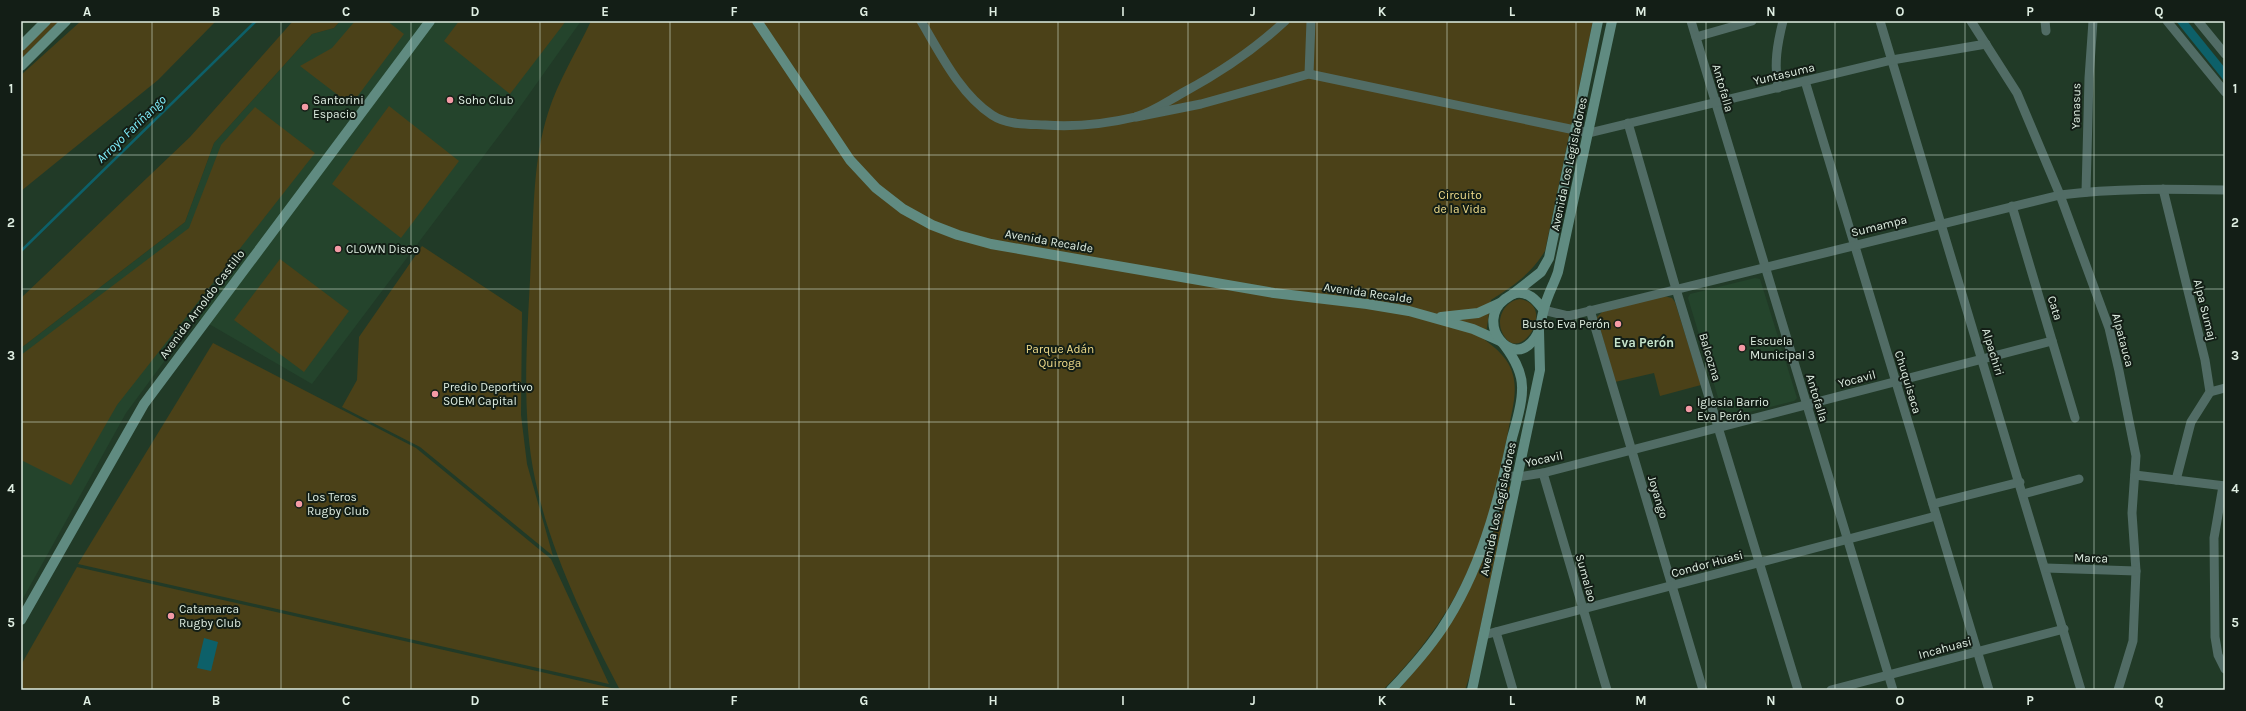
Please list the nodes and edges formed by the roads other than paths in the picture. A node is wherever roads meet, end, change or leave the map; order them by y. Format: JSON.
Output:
{"nodes":[{"id":1,"x":46,"y":21,"type":"edge"},
{"id":2,"x":66,"y":21,"type":"edge"},
{"id":3,"x":430,"y":21,"type":"edge"},
{"id":4,"x":757,"y":21,"type":"edge"},
{"id":5,"x":921,"y":21,"type":"edge"},
{"id":6,"x":1285,"y":21,"type":"edge"},
{"id":7,"x":1311,"y":21,"type":"edge"},
{"id":8,"x":1598,"y":21,"type":"edge"},
{"id":9,"x":1612,"y":21,"type":"edge"},
{"id":10,"x":1691,"y":21,"type":"edge"},
{"id":11,"x":1752,"y":21,"type":"edge"},
{"id":12,"x":1783,"y":21,"type":"edge"},
{"id":13,"x":1880,"y":21,"type":"edge"},
{"id":14,"x":1971,"y":21,"type":"edge"},
{"id":15,"x":2045,"y":21,"type":"edge"},
{"id":16,"x":2093,"y":21,"type":"edge"},
{"id":17,"x":2167,"y":21,"type":"edge"},
{"id":18,"x":2198,"y":21,"type":"edge"},
{"id":19,"x":2046,"y":31,"type":"dead end"},
{"id":20,"x":1696,"y":37,"type":"junction"},
{"id":21,"x":1986,"y":44,"type":"junction"},
{"id":22,"x":21,"y":46,"type":"edge"},
{"id":23,"x":2225,"y":54,"type":"edge"},
{"id":24,"x":1892,"y":60,"type":"junction"},
{"id":25,"x":21,"y":66,"type":"edge"},
{"id":26,"x":1309,"y":74,"type":"junction"},
{"id":27,"x":1805,"y":81,"type":"junction"},
{"id":28,"x":1778,"y":88,"type":"junction"},
{"id":29,"x":2225,"y":92,"type":"edge"},
{"id":30,"x":1714,"y":103,"type":"junction"},
{"id":31,"x":1136,"y":117,"type":"junction"},
{"id":32,"x":1628,"y":123,"type":"junction"},
{"id":33,"x":1576,"y":130,"type":"junction"},
{"id":34,"x":1589,"y":133,"type":"junction"},
{"id":35,"x":2163,"y":189,"type":"junction"},
{"id":36,"x":2225,"y":190,"type":"edge"},
{"id":37,"x":2086,"y":192,"type":"junction"},
{"id":38,"x":2060,"y":195,"type":"junction"},
{"id":39,"x":2012,"y":206,"type":"junction"},
{"id":40,"x":1942,"y":223,"type":"junction"},
{"id":41,"x":1854,"y":245,"type":"junction"},
{"id":42,"x":1765,"y":267,"type":"junction"},
{"id":43,"x":1676,"y":289,"type":"junction"},
{"id":44,"x":1512,"y":294,"type":"junction"},
{"id":45,"x":1500,"y":303,"type":"junction"},
{"id":46,"x":1543,"y":310,"type":"junction"},
{"id":47,"x":1590,"y":310,"type":"junction"},
{"id":48,"x":1433,"y":317,"type":"junction"},
{"id":49,"x":1539,"y":332,"type":"junction"},
{"id":50,"x":2052,"y":341,"type":"junction"},
{"id":51,"x":1502,"y":343,"type":"junction"},
{"id":52,"x":1982,"y":359,"type":"junction"},
{"id":53,"x":1896,"y":382,"type":"junction"},
{"id":54,"x":2225,"y":388,"type":"edge"},
{"id":55,"x":2210,"y":392,"type":"junction"},
{"id":56,"x":1806,"y":405,"type":"junction"},
{"id":57,"x":2075,"y":418,"type":"dead end"},
{"id":58,"x":1719,"y":427,"type":"junction"},
{"id":59,"x":1632,"y":450,"type":"junction"},
{"id":60,"x":1543,"y":473,"type":"junction"},
{"id":61,"x":1505,"y":474,"type":"junction"},
{"id":62,"x":2135,"y":475,"type":"junction"},
{"id":63,"x":1518,"y":477,"type":"junction"},
{"id":64,"x":2079,"y":479,"type":"dead end"},
{"id":65,"x":2176,"y":480,"type":"junction"},
{"id":66,"x":2020,"y":482,"type":"junction"},
{"id":67,"x":2224,"y":486,"type":"edge"},
{"id":68,"x":2023,"y":494,"type":"junction"},
{"id":69,"x":1933,"y":504,"type":"junction"},
{"id":70,"x":1936,"y":516,"type":"junction"},
{"id":71,"x":1848,"y":540,"type":"junction"},
{"id":72,"x":1760,"y":563,"type":"junction"},
{"id":73,"x":2046,"y":568,"type":"junction"},
{"id":74,"x":2136,"y":571,"type":"junction"},
{"id":75,"x":1672,"y":586,"type":"junction"},
{"id":76,"x":1583,"y":609,"type":"junction"},
{"id":77,"x":21,"y":620,"type":"edge"},
{"id":78,"x":2064,"y":629,"type":"junction"},
{"id":79,"x":1496,"y":632,"type":"junction"},
{"id":80,"x":1484,"y":635,"type":"junction"},
{"id":81,"x":1977,"y":652,"type":"junction"},
{"id":82,"x":2225,"y":669,"type":"edge"},
{"id":83,"x":1889,"y":675,"type":"junction"},
{"id":84,"x":1391,"y":690,"type":"edge"},
{"id":85,"x":1472,"y":690,"type":"edge"},
{"id":86,"x":1513,"y":690,"type":"edge"},
{"id":87,"x":1607,"y":690,"type":"edge"},
{"id":88,"x":1703,"y":690,"type":"edge"},
{"id":89,"x":1798,"y":690,"type":"edge"},
{"id":90,"x":1831,"y":690,"type":"edge"},
{"id":91,"x":1893,"y":690,"type":"edge"},
{"id":92,"x":1989,"y":690,"type":"edge"},
{"id":93,"x":2081,"y":690,"type":"edge"},
{"id":94,"x":2118,"y":690,"type":"edge"}],
"edges":[{"from":1,"to":22,"type":"main road"},
{"from":2,"to":25,"type":"main road"},
{"from":3,"to":77,"type":"main road","name":"Avenida Arnoldo Castillo"},
{"from":4,"to":48,"type":"main road","name":"Avenida Recalde"},
{"from":5,"to":31,"type":"street"},
{"from":6,"to":31,"type":"street"},
{"from":7,"to":26,"type":"street"},
{"from":8,"to":33,"type":"main road","name":"Avenida Los Legisladores"},
{"from":9,"to":34,"type":"main road","name":"Avenida Los Legisladores"},
{"from":10,"to":20,"type":"street","name":"Antofalla"},
{"from":11,"to":20,"type":"street"},
{"from":12,"to":28,"type":"street"},
{"from":13,"to":24,"type":"street","name":"Alpachiri"},
{"from":14,"to":21,"type":"street","name":"Alpatauca"},
{"from":15,"to":19,"type":"street"},
{"from":16,"to":37,"type":"street","name":"Yanasus"},
{"from":17,"to":29,"type":"street"},
{"from":18,"to":23,"type":"street"},
{"from":20,"to":30,"type":"street","name":"Antofalla"},
{"from":21,"to":24,"type":"street","name":"Yuntasuma"},
{"from":21,"to":38,"type":"street","name":"Alpatauca"},
{"from":24,"to":27,"type":"street","name":"Yuntasuma"},
{"from":24,"to":40,"type":"street","name":"Alpachiri"},
{"from":26,"to":31,"type":"street"},
{"from":26,"to":33,"type":"street"},
{"from":27,"to":28,"type":"street","name":"Yuntasuma"},
{"from":27,"to":41,"type":"street","name":"Chuquisaca"},
{"from":28,"to":30,"type":"street","name":"Yuntasuma"},
{"from":30,"to":32,"type":"street","name":"Yuntasuma"},
{"from":30,"to":42,"type":"street","name":"Antofalla"},
{"from":32,"to":34,"type":"street","name":"Yuntasuma"},
{"from":32,"to":43,"type":"street","name":"Balcozna"},
{"from":33,"to":34,"type":"street"},
{"from":33,"to":44,"type":"main road","name":"Avenida Los Legisladores"},
{"from":34,"to":46,"type":"main road","name":"Avenida Los Legisladores"},
{"from":35,"to":36,"type":"street","name":"Sumampa"},
{"from":35,"to":37,"type":"street","name":"Sumampa"},
{"from":35,"to":55,"type":"street","name":"Alpa Sumaj"},
{"from":37,"to":38,"type":"street","name":"Sumampa"},
{"from":38,"to":39,"type":"street","name":"Sumampa"},
{"from":38,"to":62,"type":"street","name":"Alpatauca"},
{"from":39,"to":40,"type":"street","name":"Sumampa"},
{"from":39,"to":50,"type":"street","name":"Cata"},
{"from":40,"to":41,"type":"street","name":"Sumampa"},
{"from":40,"to":52,"type":"street","name":"Alpachiri"},
{"from":41,"to":42,"type":"street","name":"Sumampa"},
{"from":41,"to":53,"type":"street","name":"Chuquisaca"},
{"from":42,"to":43,"type":"street","name":"Sumampa"},
{"from":42,"to":56,"type":"street","name":"Antofalla"},
{"from":43,"to":47,"type":"street","name":"Sumampa"},
{"from":43,"to":58,"type":"street","name":"Balcozna"},
{"from":44,"to":45,"type":"main road"},
{"from":44,"to":46,"type":"main road"},
{"from":45,"to":48,"type":"main road","name":"Avenida Recalde"},
{"from":45,"to":51,"type":"main road"},
{"from":46,"to":47,"type":"street","name":"Sumampa"},
{"from":46,"to":49,"type":"main road"},
{"from":47,"to":59,"type":"street","name":"Joyango"},
{"from":48,"to":51,"type":"main road","name":"Avenida Recalde"},
{"from":49,"to":51,"type":"main road"},
{"from":49,"to":63,"type":"main road","name":"Avenida Los Legisladores"},
{"from":50,"to":52,"type":"street","name":"Yocavil"},
{"from":50,"to":57,"type":"street","name":"Cata"},
{"from":51,"to":61,"type":"main road","name":"Avenida Los Legisladores"},
{"from":52,"to":53,"type":"street","name":"Yocavil"},
{"from":52,"to":66,"type":"street","name":"Alpachiri"},
{"from":53,"to":56,"type":"street","name":"Yocavil"},
{"from":53,"to":69,"type":"street","name":"Chuquisaca"},
{"from":54,"to":55,"type":"street"},
{"from":55,"to":65,"type":"street"},
{"from":56,"to":58,"type":"street","name":"Yocavil"},
{"from":56,"to":71,"type":"street","name":"Antofalla"},
{"from":58,"to":59,"type":"street","name":"Yocavil"},
{"from":58,"to":72,"type":"street","name":"Balcozna"},
{"from":59,"to":60,"type":"street","name":"Yocavil"},
{"from":59,"to":75,"type":"street","name":"Joyango"},
{"from":60,"to":63,"type":"street","name":"Yocavil"},
{"from":60,"to":76,"type":"street","name":"Sumalao"},
{"from":61,"to":63,"type":"street","name":"Yocavil"},
{"from":61,"to":84,"type":"main road","name":"Avenida Los Legisladores"},
{"from":62,"to":65,"type":"street"},
{"from":62,"to":74,"type":"street","name":"Alpatauca"},
{"from":63,"to":80,"type":"main road","name":"Avenida Los Legisladores"},
{"from":64,"to":68,"type":"street"},
{"from":65,"to":67,"type":"street"},
{"from":66,"to":68,"type":"street","name":"Alpachiri"},
{"from":66,"to":69,"type":"street"},
{"from":67,"to":82,"type":"street"},
{"from":68,"to":73,"type":"street","name":"Alpachiri"},
{"from":69,"to":70,"type":"street","name":"Chuquisaca"},
{"from":70,"to":71,"type":"street","name":"Condor Huasi"},
{"from":70,"to":81,"type":"street","name":"Chuquisaca"},
{"from":71,"to":72,"type":"street","name":"Condor Huasi"},
{"from":71,"to":83,"type":"street","name":"Antofalla"},
{"from":72,"to":75,"type":"street","name":"Condor Huasi"},
{"from":72,"to":89,"type":"street","name":"Balcozna"},
{"from":73,"to":74,"type":"street","name":"Marca"},
{"from":73,"to":78,"type":"street","name":"Alpachiri"},
{"from":74,"to":94,"type":"street","name":"Alpatauca"},
{"from":75,"to":76,"type":"street","name":"Condor Huasi"},
{"from":75,"to":88,"type":"street","name":"Joyango"},
{"from":76,"to":79,"type":"street","name":"Condor Huasi"},
{"from":76,"to":87,"type":"street","name":"Sumalao"},
{"from":78,"to":81,"type":"street","name":"Incahuasi"},
{"from":78,"to":93,"type":"street","name":"Alpachiri"},
{"from":79,"to":80,"type":"street","name":"Condor Huasi"},
{"from":79,"to":86,"type":"street"},
{"from":80,"to":85,"type":"main road","name":"Avenida Los Legisladores"},
{"from":81,"to":83,"type":"street","name":"Incahuasi"},
{"from":81,"to":92,"type":"street","name":"Chuquisaca"},
{"from":83,"to":90,"type":"street","name":"Incahuasi"},
{"from":83,"to":91,"type":"street","name":"Antofalla"}]}
